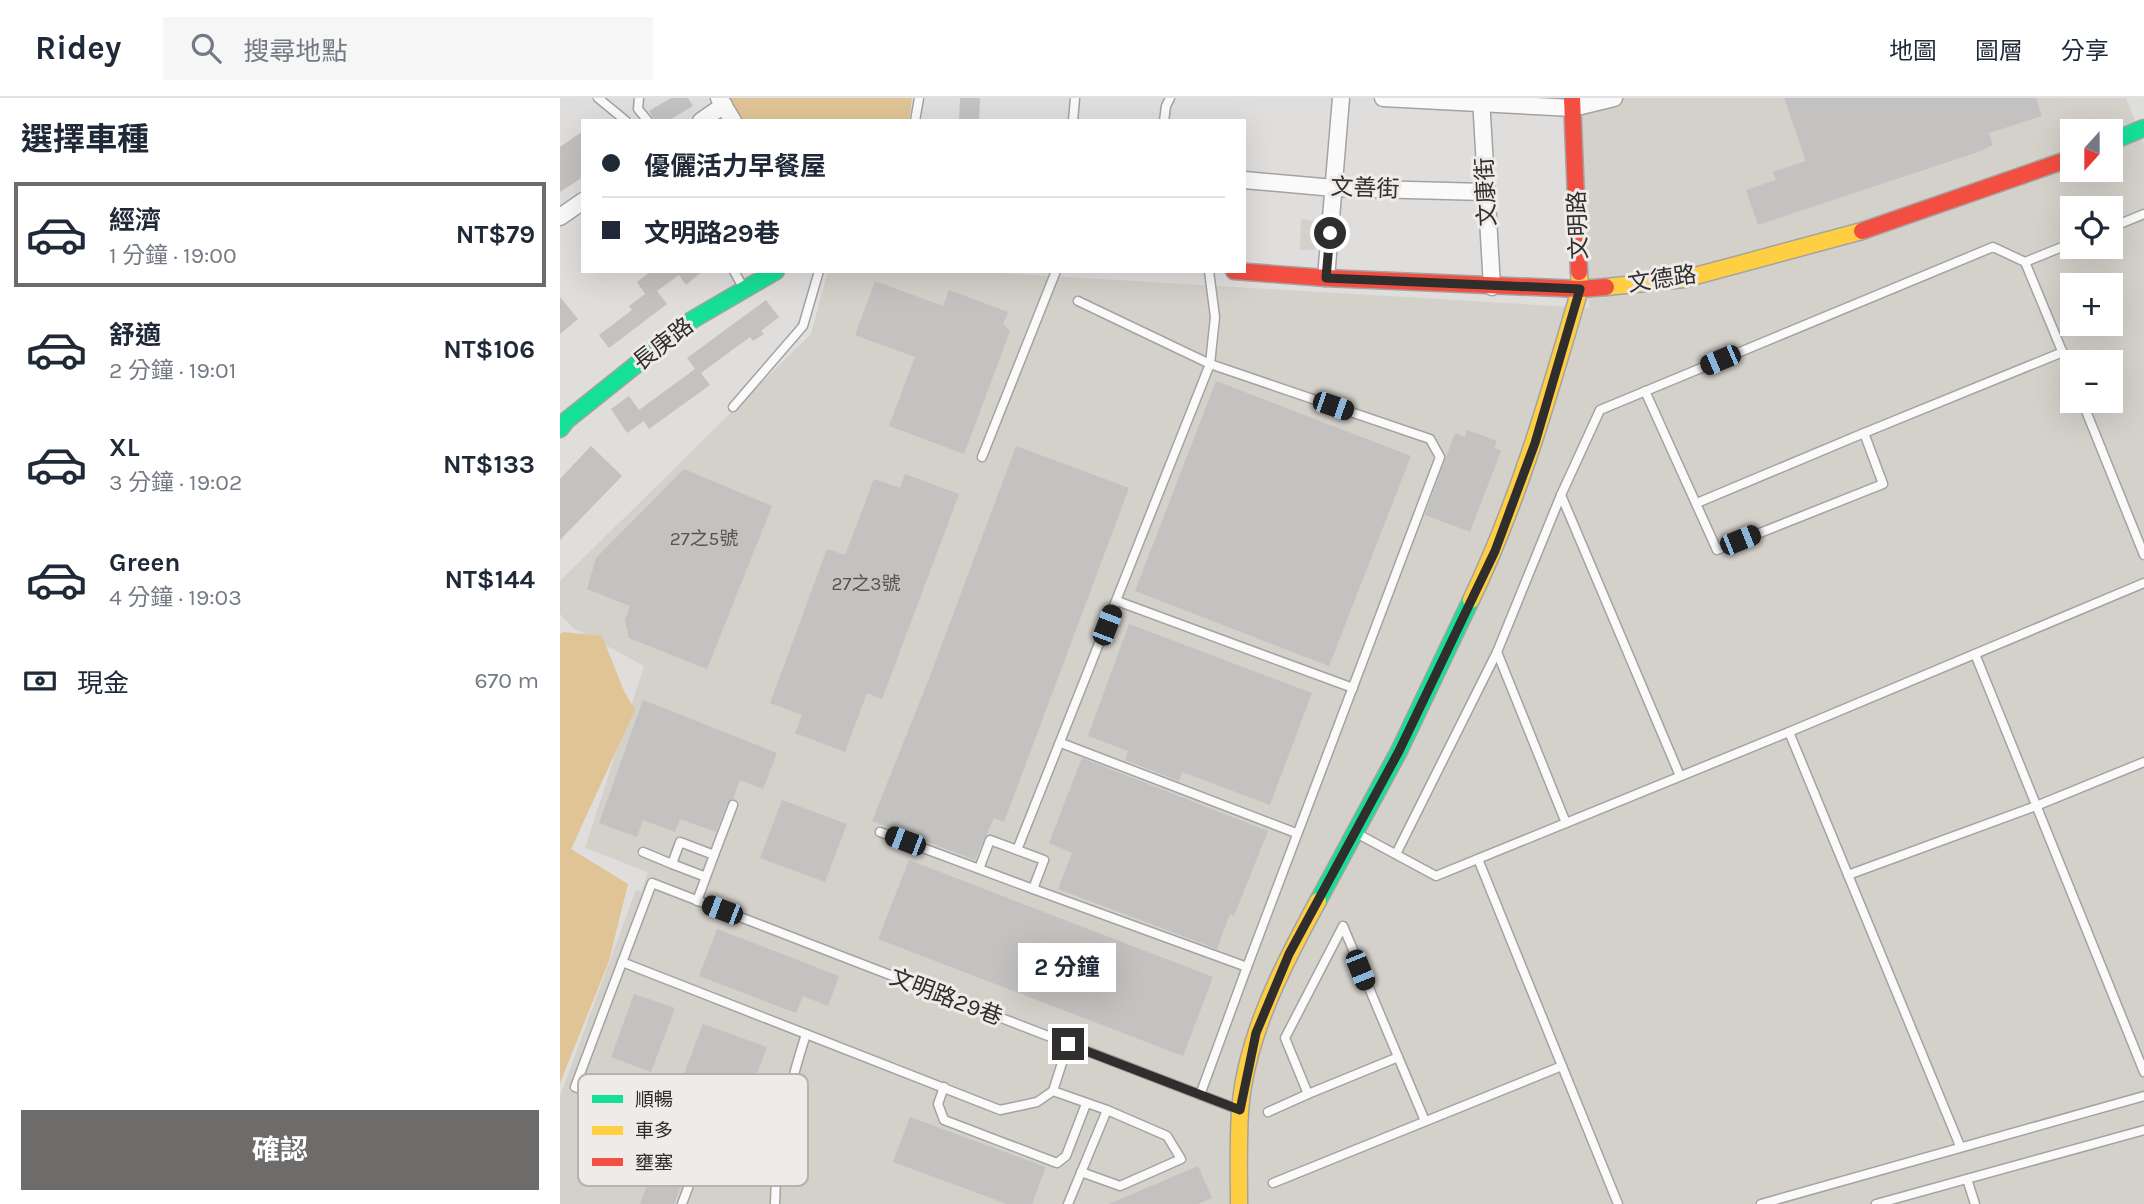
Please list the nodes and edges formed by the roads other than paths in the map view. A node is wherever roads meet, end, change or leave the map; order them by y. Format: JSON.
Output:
{"nodes":[{"id":1,"x":598,"y":98,"type":"edge"},
{"id":2,"x":639,"y":98,"type":"edge"},
{"id":3,"x":919,"y":98,"type":"edge"},
{"id":4,"x":1075,"y":98,"type":"edge"},
{"id":5,"x":1170,"y":98,"type":"edge"},
{"id":6,"x":1341,"y":98,"type":"edge"},
{"id":7,"x":1383,"y":98,"type":"edge"},
{"id":8,"x":1614,"y":98,"type":"edge"},
{"id":9,"x":1481,"y":100,"type":"edge"},
{"id":10,"x":721,"y":101,"type":"edge"},
{"id":11,"x":1573,"y":103,"type":"edge"},
{"id":12,"x":623,"y":119,"type":"edge"},
{"id":13,"x":646,"y":119,"type":"edge"},
{"id":14,"x":703,"y":119,"type":"edge"},
{"id":15,"x":732,"y":119,"type":"edge"},
{"id":16,"x":915,"y":119,"type":"edge"},
{"id":17,"x":1073,"y":119,"type":"edge"},
{"id":18,"x":1164,"y":119,"type":"edge"},
{"id":19,"x":2144,"y":128,"type":"edge"},
{"id":20,"x":2123,"y":137,"type":"edge"},
{"id":21,"x":2060,"y":162,"type":"edge"},
{"id":22,"x":1246,"y":180,"type":"edge"},
{"id":23,"x":1334,"y":188,"type":"junction"},
{"id":24,"x":1485,"y":192,"type":"junction"},
{"id":25,"x":581,"y":202,"type":"edge"},
{"id":26,"x":2144,"y":214,"type":"edge"},
{"id":27,"x":560,"y":217,"type":"edge"},
{"id":28,"x":2123,"y":223,"type":"edge"},
{"id":29,"x":2060,"y":248,"type":"edge"},
{"id":30,"x":2025,"y":262,"type":"junction"},
{"id":31,"x":1246,"y":272,"type":"edge"},
{"id":32,"x":735,"y":273,"type":"edge"},
{"id":33,"x":772,"y":273,"type":"edge"},
{"id":34,"x":818,"y":273,"type":"edge"},
{"id":35,"x":1055,"y":273,"type":"edge"},
{"id":36,"x":1209,"y":273,"type":"edge"},
{"id":37,"x":1326,"y":278,"type":"junction"},
{"id":38,"x":1492,"y":287,"type":"junction"},
{"id":39,"x":744,"y":289,"type":"junction"},
{"id":40,"x":1580,"y":289,"type":"junction"},
{"id":41,"x":1078,"y":301,"type":"dead end"},
{"id":42,"x":2062,"y":350,"type":"edge"},
{"id":43,"x":2060,"y":353,"type":"edge"},
{"id":44,"x":1210,"y":364,"type":"junction"},
{"id":45,"x":1645,"y":391,"type":"junction"},
{"id":46,"x":733,"y":407,"type":"dead end"},
{"id":47,"x":2087,"y":413,"type":"edge"},
{"id":48,"x":563,"y":420,"type":"edge"},
{"id":49,"x":1864,"y":433,"type":"junction"},
{"id":50,"x":982,"y":457,"type":"dead end"},
{"id":51,"x":1561,"y":495,"type":"junction"},
{"id":52,"x":1697,"y":503,"type":"junction"},
{"id":53,"x":2144,"y":555,"type":"edge"},
{"id":54,"x":2144,"y":583,"type":"edge"},
{"id":55,"x":1117,"y":601,"type":"junction"},
{"id":56,"x":1497,"y":652,"type":"junction"},
{"id":57,"x":1975,"y":654,"type":"junction"},
{"id":58,"x":1353,"y":688,"type":"junction"},
{"id":59,"x":1788,"y":732,"type":"junction"},
{"id":60,"x":1061,"y":743,"type":"junction"},
{"id":61,"x":2144,"y":762,"type":"edge"},
{"id":62,"x":1680,"y":776,"type":"junction"},
{"id":63,"x":733,"y":805,"type":"dead end"},
{"id":64,"x":2036,"y":806,"type":"junction"},
{"id":65,"x":1566,"y":823,"type":"junction"},
{"id":66,"x":880,"y":832,"type":"dead end"},
{"id":67,"x":1355,"y":832,"type":"junction"},
{"id":68,"x":1296,"y":833,"type":"junction"},
{"id":69,"x":1017,"y":850,"type":"junction"},
{"id":70,"x":643,"y":852,"type":"dead end"},
{"id":71,"x":1396,"y":854,"type":"junction"},
{"id":72,"x":715,"y":855,"type":"junction"},
{"id":73,"x":1478,"y":859,"type":"junction"},
{"id":74,"x":672,"y":864,"type":"junction"},
{"id":75,"x":979,"y":869,"type":"junction"},
{"id":76,"x":1848,"y":875,"type":"junction"},
{"id":77,"x":706,"y":877,"type":"junction"},
{"id":78,"x":1033,"y":889,"type":"junction"},
{"id":79,"x":697,"y":901,"type":"junction"},
{"id":80,"x":622,"y":962,"type":"junction"},
{"id":81,"x":1247,"y":967,"type":"junction"},
{"id":82,"x":806,"y":1034,"type":"junction"},
{"id":83,"x":1068,"y":1044,"type":"junction"},
{"id":84,"x":1396,"y":1058,"type":"junction"},
{"id":85,"x":1562,"y":1066,"type":"junction"},
{"id":86,"x":2144,"y":1072,"type":"edge"},
{"id":87,"x":580,"y":1074,"type":"edge"},
{"id":88,"x":793,"y":1074,"type":"edge"},
{"id":89,"x":944,"y":1087,"type":"junction"},
{"id":90,"x":1053,"y":1091,"type":"junction"},
{"id":91,"x":1308,"y":1094,"type":"junction"},
{"id":92,"x":1200,"y":1095,"type":"junction"},
{"id":93,"x":2144,"y":1096,"type":"edge"},
{"id":94,"x":1086,"y":1104,"type":"junction"},
{"id":95,"x":1107,"y":1110,"type":"junction"},
{"id":96,"x":1240,"y":1110,"type":"junction"},
{"id":97,"x":1268,"y":1112,"type":"dead end"},
{"id":98,"x":1425,"y":1121,"type":"junction"},
{"id":99,"x":2144,"y":1129,"type":"edge"},
{"id":100,"x":1961,"y":1146,"type":"junction"},
{"id":101,"x":1081,"y":1172,"type":"junction"},
{"id":102,"x":1966,"y":1179,"type":"junction"},
{"id":103,"x":1273,"y":1183,"type":"dead end"},
{"id":104,"x":688,"y":1186,"type":"edge"},
{"id":105,"x":775,"y":1186,"type":"edge"},
{"id":106,"x":682,"y":1204,"type":"edge"},
{"id":107,"x":775,"y":1204,"type":"edge"},
{"id":108,"x":1068,"y":1204,"type":"edge"},
{"id":109,"x":1239,"y":1204,"type":"edge"},
{"id":110,"x":1618,"y":1204,"type":"edge"},
{"id":111,"x":1761,"y":1204,"type":"edge"},
{"id":112,"x":1876,"y":1204,"type":"edge"},
{"id":113,"x":1975,"y":1204,"type":"edge"}],
"edges":[{"from":1,"to":12,"type":"lane"},
{"from":2,"to":13,"type":"lane"},
{"from":3,"to":16,"type":"lane"},
{"from":4,"to":17,"type":"lane"},
{"from":5,"to":18,"type":"lane"},
{"from":6,"to":23,"type":"street"},
{"from":7,"to":9,"type":"street"},
{"from":8,"to":11,"type":"street"},
{"from":9,"to":11,"type":"street"},
{"from":9,"to":24,"type":"street","name":"文康街"},
{"from":10,"to":14,"type":"street"},
{"from":10,"to":15,"type":"street"},
{"from":11,"to":40,"type":"street","name":"文明路"},
{"from":19,"to":20,"type":"street"},
{"from":21,"to":40,"type":"street","name":"文德路"},
{"from":22,"to":23,"type":"street","name":"文善街"},
{"from":23,"to":24,"type":"street","name":"文善街"},
{"from":23,"to":37,"type":"street"},
{"from":24,"to":38,"type":"street","name":"文康街"},
{"from":25,"to":27,"type":"street"},
{"from":26,"to":28,"type":"lane"},
{"from":29,"to":30,"type":"lane"},
{"from":30,"to":42,"type":"lane"},
{"from":30,"to":45,"type":"lane"},
{"from":31,"to":37,"type":"street","name":"文德路"},
{"from":32,"to":39,"type":"lane"},
{"from":33,"to":39,"type":"street","name":"長庚路"},
{"from":34,"to":46,"type":"lane"},
{"from":35,"to":50,"type":"lane"},
{"from":36,"to":44,"type":"lane"},
{"from":37,"to":38,"type":"street","name":"文德路"},
{"from":38,"to":40,"type":"street","name":"文德路"},
{"from":39,"to":48,"type":"street","name":"長庚路"},
{"from":40,"to":67,"type":"street","name":"文明路"},
{"from":41,"to":44,"type":"lane"},
{"from":43,"to":49,"type":"lane"},
{"from":44,"to":55,"type":"lane"},
{"from":44,"to":58,"type":"lane"},
{"from":45,"to":51,"type":"lane"},
{"from":45,"to":52,"type":"lane"},
{"from":47,"to":53,"type":"lane"},
{"from":49,"to":52,"type":"lane"},
{"from":49,"to":52,"type":"lane"},
{"from":51,"to":56,"type":"lane"},
{"from":51,"to":62,"type":"lane"},
{"from":54,"to":57,"type":"lane"},
{"from":55,"to":58,"type":"lane"},
{"from":55,"to":60,"type":"lane"},
{"from":56,"to":65,"type":"lane"},
{"from":56,"to":71,"type":"lane"},
{"from":57,"to":59,"type":"lane"},
{"from":57,"to":64,"type":"lane"},
{"from":58,"to":68,"type":"lane"},
{"from":59,"to":62,"type":"lane"},
{"from":59,"to":76,"type":"lane"},
{"from":60,"to":68,"type":"lane"},
{"from":60,"to":69,"type":"lane"},
{"from":61,"to":64,"type":"lane"},
{"from":62,"to":65,"type":"lane"},
{"from":63,"to":72,"type":"lane"},
{"from":64,"to":76,"type":"lane"},
{"from":64,"to":86,"type":"lane"},
{"from":65,"to":73,"type":"lane"},
{"from":66,"to":75,"type":"lane"},
{"from":67,"to":71,"type":"lane"},
{"from":67,"to":96,"type":"street","name":"文明路"},
{"from":68,"to":81,"type":"lane"},
{"from":69,"to":75,"type":"lane"},
{"from":69,"to":78,"type":"lane"},
{"from":70,"to":74,"type":"lane"},
{"from":71,"to":73,"type":"lane"},
{"from":72,"to":74,"type":"lane"},
{"from":72,"to":77,"type":"lane"},
{"from":73,"to":85,"type":"lane"},
{"from":74,"to":77,"type":"lane"},
{"from":75,"to":78,"type":"lane"},
{"from":76,"to":100,"type":"lane"},
{"from":77,"to":79,"type":"lane"},
{"from":78,"to":81,"type":"lane"},
{"from":79,"to":80,"type":"lane","name":"文明路29巷"},
{"from":79,"to":83,"type":"lane","name":"文明路29巷"},
{"from":80,"to":82,"type":"lane"},
{"from":80,"to":87,"type":"lane"},
{"from":81,"to":92,"type":"lane"},
{"from":82,"to":88,"type":"lane"},
{"from":82,"to":89,"type":"lane"},
{"from":83,"to":90,"type":"lane"},
{"from":83,"to":92,"type":"lane","name":"文明路29巷"},
{"from":84,"to":91,"type":"lane"},
{"from":84,"to":91,"type":"lane"},
{"from":84,"to":98,"type":"lane"},
{"from":85,"to":98,"type":"lane"},
{"from":85,"to":110,"type":"lane"},
{"from":89,"to":90,"type":"lane"},
{"from":89,"to":94,"type":"lane"},
{"from":90,"to":94,"type":"lane"},
{"from":91,"to":97,"type":"lane"},
{"from":92,"to":96,"type":"lane","name":"文明路29巷"},
{"from":93,"to":100,"type":"lane"},
{"from":94,"to":95,"type":"lane"},
{"from":95,"to":101,"type":"lane"},
{"from":95,"to":101,"type":"lane"},
{"from":96,"to":109,"type":"street","name":"文明路"},
{"from":98,"to":103,"type":"lane"},
{"from":99,"to":102,"type":"lane"},
{"from":100,"to":111,"type":"lane"},
{"from":101,"to":108,"type":"lane"},
{"from":102,"to":112,"type":"lane"},
{"from":102,"to":113,"type":"lane"},
{"from":104,"to":106,"type":"lane"},
{"from":105,"to":107,"type":"lane"}]}
